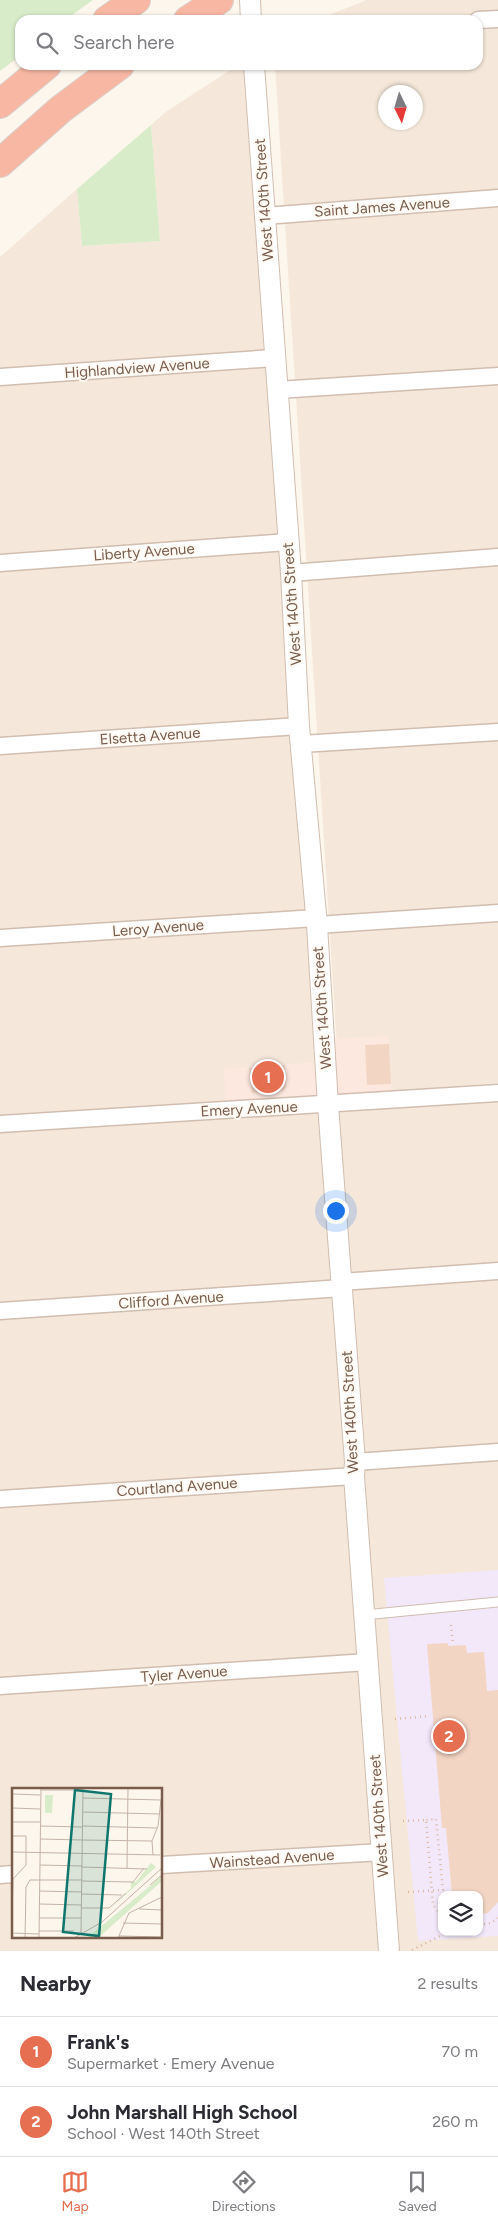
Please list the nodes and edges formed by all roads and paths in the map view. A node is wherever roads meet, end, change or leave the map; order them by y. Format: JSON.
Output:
{"nodes":[{"id":1,"x":136,"y":0,"type":"edge"},
{"id":2,"x":220,"y":0,"type":"edge"},
{"id":3,"x":250,"y":0,"type":"edge"},
{"id":4,"x":114,"y":15,"type":"edge"},
{"id":5,"x":196,"y":15,"type":"edge"},
{"id":6,"x":251,"y":15,"type":"edge"},
{"id":7,"x":498,"y":19,"type":"edge"},
{"id":8,"x":483,"y":20,"type":"edge"},
{"id":9,"x":41,"y":70,"type":"edge"},
{"id":10,"x":113,"y":70,"type":"edge"},
{"id":11,"x":254,"y":70,"type":"edge"},
{"id":12,"x":0,"y":104,"type":"edge"},
{"id":13,"x":0,"y":162,"type":"edge"},
{"id":14,"x":498,"y":198,"type":"edge"},
{"id":15,"x":266,"y":216,"type":"junction"},
{"id":16,"x":274,"y":358,"type":"junction"},
{"id":17,"x":498,"y":376,"type":"edge"},
{"id":18,"x":0,"y":377,"type":"edge"},
{"id":19,"x":277,"y":390,"type":"junction"},
{"id":20,"x":288,"y":542,"type":"junction"},
{"id":21,"x":498,"y":557,"type":"edge"},
{"id":22,"x":0,"y":562,"type":"edge"},
{"id":23,"x":291,"y":573,"type":"junction"},
{"id":24,"x":498,"y":732,"type":"edge"},
{"id":25,"x":300,"y":735,"type":"junction"},
{"id":26,"x":0,"y":746,"type":"edge"},
{"id":27,"x":498,"y":912,"type":"edge"},
{"id":28,"x":316,"y":922,"type":"junction"},
{"id":29,"x":0,"y":938,"type":"edge"},
{"id":30,"x":498,"y":1092,"type":"edge"},
{"id":31,"x":328,"y":1105,"type":"junction"},
{"id":32,"x":0,"y":1124,"type":"edge"},
{"id":33,"x":498,"y":1271,"type":"edge"},
{"id":34,"x":342,"y":1285,"type":"junction"},
{"id":35,"x":0,"y":1311,"type":"edge"},
{"id":36,"x":498,"y":1452,"type":"edge"},
{"id":37,"x":354,"y":1469,"type":"junction"},
{"id":38,"x":0,"y":1499,"type":"edge"},
{"id":39,"x":498,"y":1602,"type":"edge"},
{"id":40,"x":364,"y":1615,"type":"junction"},
{"id":41,"x":451,"y":1625,"type":"dead end"},
{"id":42,"x":453,"y":1644,"type":"dead end"},
{"id":43,"x":368,"y":1662,"type":"junction"},
{"id":44,"x":0,"y":1686,"type":"edge"},
{"id":45,"x":428,"y":1716,"type":"dead end"},
{"id":46,"x":395,"y":1719,"type":"dead end"},
{"id":47,"x":426,"y":1820,"type":"junction"},
{"id":48,"x":403,"y":1822,"type":"dead end"},
{"id":49,"x":382,"y":1852,"type":"junction"},
{"id":50,"x":162,"y":1865,"type":"edge"},
{"id":51,"x":432,"y":1890,"type":"junction"},
{"id":52,"x":408,"y":1892,"type":"dead end"},
{"id":53,"x":438,"y":1912,"type":"edge"},
{"id":54,"x":498,"y":1918,"type":"edge"},
{"id":55,"x":483,"y":1924,"type":"edge"},
{"id":56,"x":440,"y":1936,"type":"edge"},
{"id":57,"x":412,"y":1950,"type":"edge"},
{"id":58,"x":389,"y":1951,"type":"edge"}],
"edges":[{"from":1,"to":4,"type":"highway"},
{"from":2,"to":5,"type":"highway"},
{"from":3,"to":6,"type":"street"},
{"from":7,"to":8,"type":"street"},
{"from":9,"to":12,"type":"highway"},
{"from":10,"to":13,"type":"highway"},
{"from":11,"to":15,"type":"street","name":"West 140th Street"},
{"from":14,"to":15,"type":"street","name":"Saint James Avenue"},
{"from":15,"to":16,"type":"street","name":"West 140th Street"},
{"from":16,"to":18,"type":"street","name":"Highlandview Avenue"},
{"from":16,"to":19,"type":"street","name":"West 140th Street"},
{"from":17,"to":19,"type":"street"},
{"from":19,"to":20,"type":"street","name":"West 140th Street"},
{"from":20,"to":22,"type":"street","name":"Liberty Avenue"},
{"from":20,"to":23,"type":"street","name":"West 140th Street"},
{"from":21,"to":23,"type":"street"},
{"from":23,"to":25,"type":"street","name":"West 140th Street"},
{"from":24,"to":25,"type":"street","name":"Elsetta Avenue"},
{"from":25,"to":26,"type":"street","name":"Elsetta Avenue"},
{"from":25,"to":28,"type":"street","name":"West 140th Street"},
{"from":27,"to":28,"type":"street","name":"Leroy Avenue"},
{"from":28,"to":29,"type":"street","name":"Leroy Avenue"},
{"from":28,"to":31,"type":"street","name":"West 140th Street"},
{"from":30,"to":31,"type":"street","name":"Emery Avenue"},
{"from":31,"to":32,"type":"street","name":"Emery Avenue"},
{"from":31,"to":34,"type":"street","name":"West 140th Street"},
{"from":33,"to":34,"type":"street","name":"Clifford Avenue"},
{"from":34,"to":35,"type":"street","name":"Clifford Avenue"},
{"from":34,"to":37,"type":"street","name":"West 140th Street"},
{"from":36,"to":37,"type":"street","name":"Courtland Avenue"},
{"from":37,"to":38,"type":"street","name":"Courtland Avenue"},
{"from":37,"to":40,"type":"street","name":"West 140th Street"},
{"from":39,"to":40,"type":"lane"},
{"from":40,"to":43,"type":"street","name":"West 140th Street"},
{"from":41,"to":42,"type":"path"},
{"from":43,"to":44,"type":"street","name":"Tyler Avenue"},
{"from":43,"to":49,"type":"street","name":"West 140th Street"},
{"from":45,"to":46,"type":"path"},
{"from":47,"to":48,"type":"path"},
{"from":47,"to":51,"type":"path"},
{"from":47,"to":51,"type":"path"},
{"from":49,"to":50,"type":"street","name":"Wainstead Avenue"},
{"from":49,"to":58,"type":"street","name":"West 140th Street"},
{"from":51,"to":52,"type":"path"},
{"from":51,"to":53,"type":"path"},
{"from":54,"to":55,"type":"path"},
{"from":56,"to":57,"type":"path"}]}
